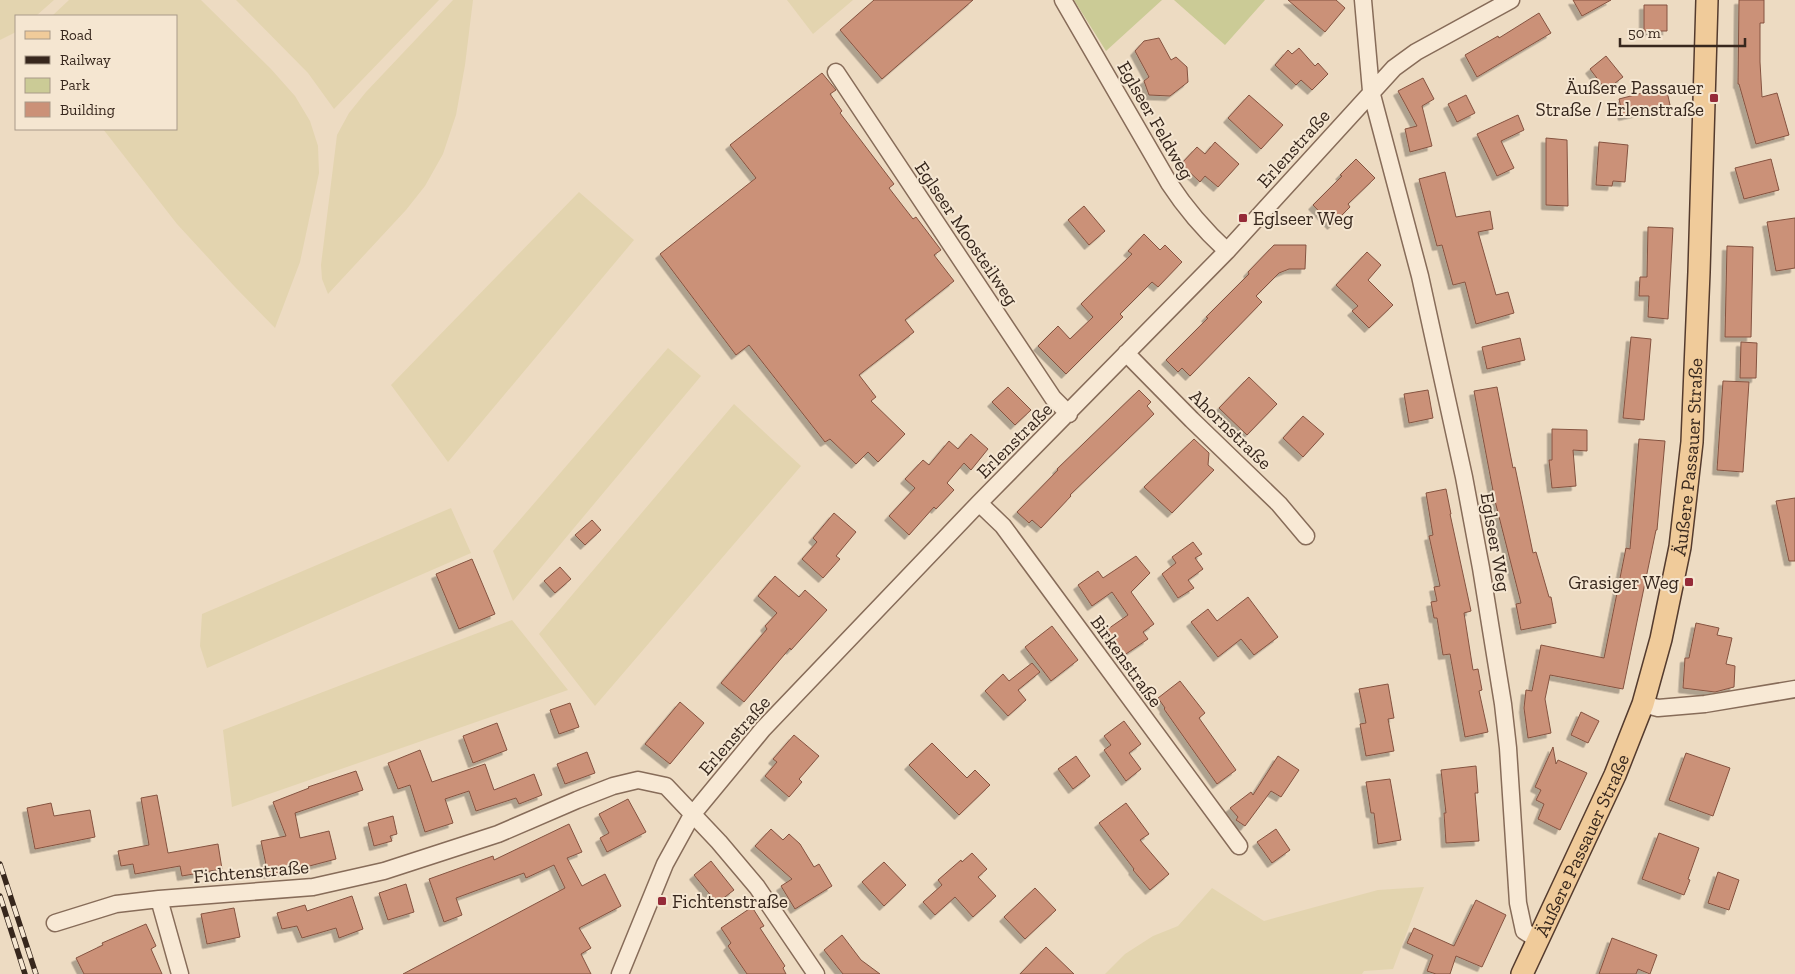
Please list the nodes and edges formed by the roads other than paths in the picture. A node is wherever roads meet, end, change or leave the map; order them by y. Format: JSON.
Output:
{"nodes":[{"id":1,"x":1063,"y":0,"type":"edge"},
{"id":2,"x":1363,"y":0,"type":"edge"},
{"id":3,"x":1511,"y":0,"type":"edge"},
{"id":4,"x":1707,"y":0,"type":"edge"},
{"id":5,"x":836,"y":72,"type":"dead end"},
{"id":6,"x":1371,"y":91,"type":"junction"},
{"id":7,"x":1227,"y":250,"type":"junction"},
{"id":8,"x":1126,"y":353,"type":"junction"},
{"id":9,"x":1069,"y":414,"type":"junction"},
{"id":10,"x":979,"y":504,"type":"junction"},
{"id":11,"x":1306,"y":536,"type":"dead end"},
{"id":12,"x":1795,"y":689,"type":"edge"},
{"id":13,"x":1644,"y":704,"type":"junction"},
{"id":14,"x":692,"y":815,"type":"junction"},
{"id":15,"x":1239,"y":846,"type":"dead end"},
{"id":16,"x":158,"y":899,"type":"junction"},
{"id":17,"x":55,"y":923,"type":"dead end"},
{"id":18,"x":1538,"y":940,"type":"junction"},
{"id":19,"x":180,"y":974,"type":"edge"},
{"id":20,"x":620,"y":974,"type":"edge"},
{"id":21,"x":816,"y":974,"type":"edge"},
{"id":22,"x":1522,"y":974,"type":"edge"}],
"edges":[{"from":1,"to":7,"type":"street","name":"Eglseer Feldweg"},
{"from":2,"to":6,"type":"street","name":"Eglseer Weg"},
{"from":3,"to":6,"type":"street","name":"Erlenstraße"},
{"from":4,"to":13,"type":"main road","name":"Äußere Passauer Straße"},
{"from":5,"to":9,"type":"street","name":"Eglseer Moosteilweg"},
{"from":6,"to":7,"type":"street","name":"Erlenstraße"},
{"from":6,"to":18,"type":"street","name":"Eglseer Weg"},
{"from":7,"to":8,"type":"street","name":"Erlenstraße"},
{"from":8,"to":9,"type":"street","name":"Erlenstraße"},
{"from":8,"to":11,"type":"street","name":"Ahornstraße"},
{"from":9,"to":10,"type":"street","name":"Erlenstraße"},
{"from":10,"to":14,"type":"street","name":"Erlenstraße"},
{"from":10,"to":15,"type":"street","name":"Birkenstraße"},
{"from":12,"to":13,"type":"street"},
{"from":13,"to":18,"type":"main road","name":"Äußere Passauer Straße"},
{"from":14,"to":16,"type":"street","name":"Fichtenstraße"},
{"from":14,"to":20,"type":"street","name":"Erlenstraße"},
{"from":14,"to":21,"type":"street","name":"Fichtenstraße"},
{"from":16,"to":17,"type":"street","name":"Fichtenstraße"},
{"from":16,"to":19,"type":"street"},
{"from":18,"to":22,"type":"main road","name":"Äußere Passauer Straße"}]}
